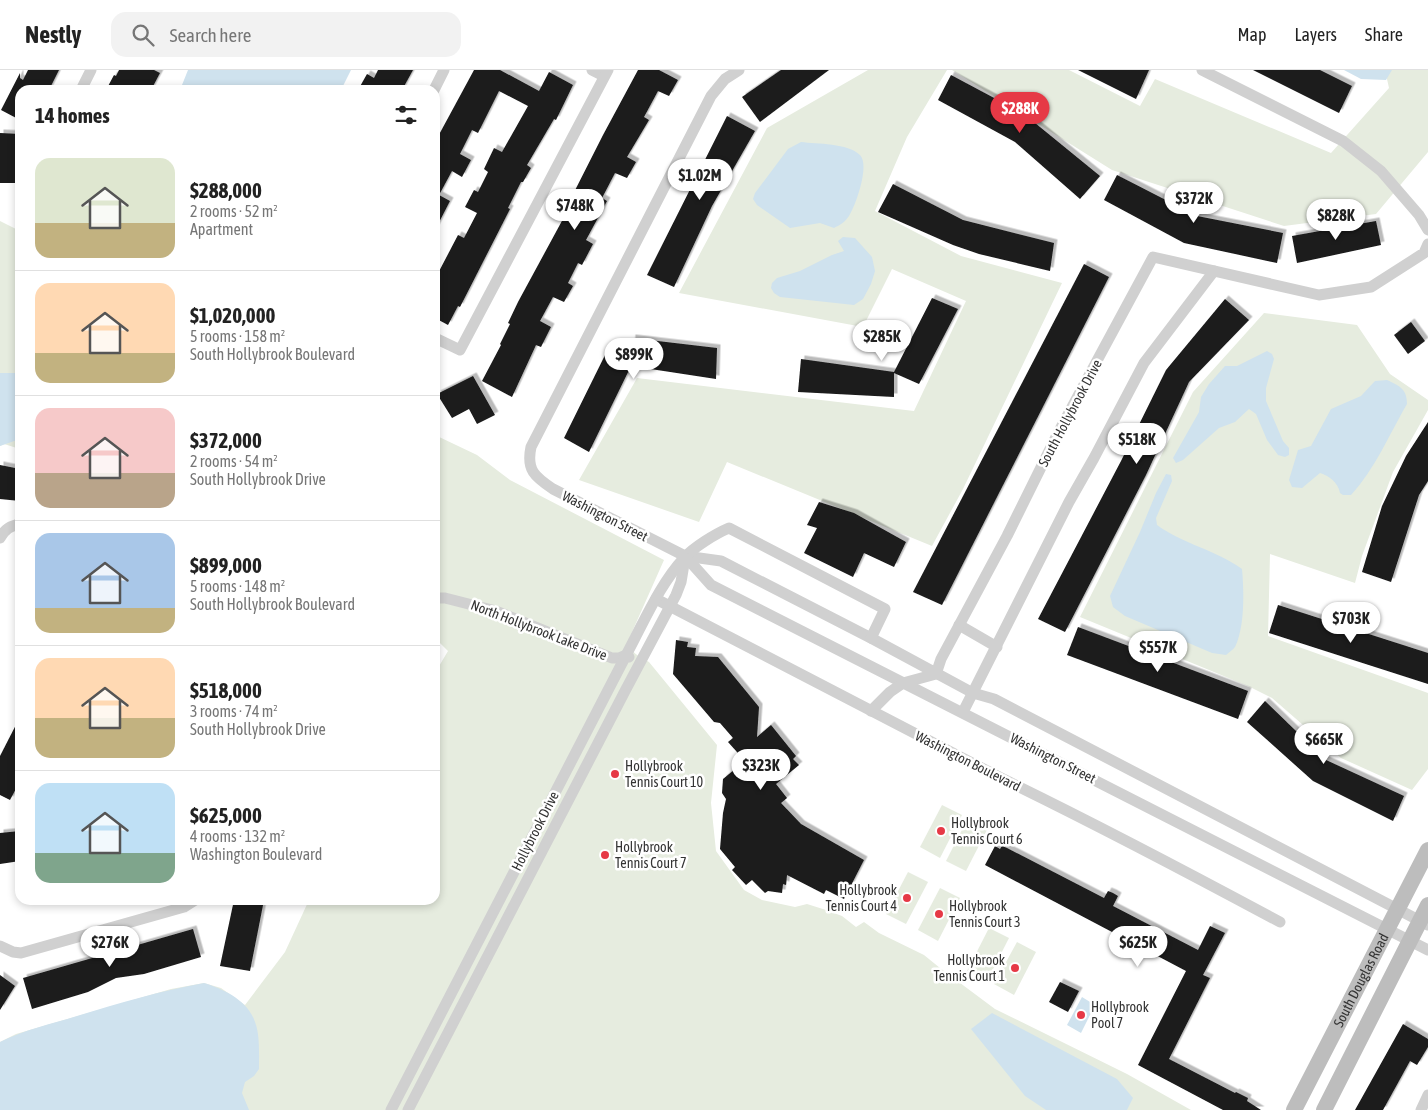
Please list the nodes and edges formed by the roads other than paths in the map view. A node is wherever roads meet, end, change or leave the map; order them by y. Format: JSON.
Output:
{"nodes":[{"id":1,"x":91,"y":70,"type":"edge"},
{"id":2,"x":444,"y":70,"type":"edge"},
{"id":3,"x":592,"y":70,"type":"edge"},
{"id":4,"x":739,"y":70,"type":"edge"},
{"id":5,"x":1202,"y":70,"type":"edge"},
{"id":6,"x":606,"y":73,"type":"edge"},
{"id":7,"x":84,"y":85,"type":"edge"},
{"id":8,"x":436,"y":85,"type":"edge"},
{"id":9,"x":1428,"y":230,"type":"edge"},
{"id":10,"x":1428,"y":244,"type":"edge"},
{"id":11,"x":1214,"y":271,"type":"junction"},
{"id":12,"x":440,"y":340,"type":"edge"},
{"id":13,"x":15,"y":525,"type":"edge"},
{"id":14,"x":0,"y":538,"type":"edge"},
{"id":15,"x":685,"y":556,"type":"junction"},
{"id":16,"x":440,"y":598,"type":"edge"},
{"id":17,"x":656,"y":599,"type":"junction"},
{"id":18,"x":670,"y":606,"type":"junction"},
{"id":19,"x":959,"y":625,"type":"junction"},
{"id":20,"x":871,"y":638,"type":"junction"},
{"id":21,"x":997,"y":647,"type":"junction"},
{"id":22,"x":626,"y":655,"type":"junction"},
{"id":23,"x":640,"y":662,"type":"junction"},
{"id":24,"x":936,"y":674,"type":"junction"},
{"id":25,"x":903,"y":683,"type":"junction"},
{"id":26,"x":973,"y":693,"type":"junction"},
{"id":27,"x":871,"y":710,"type":"junction"},
{"id":28,"x":963,"y":712,"type":"junction"},
{"id":29,"x":1428,"y":850,"type":"edge"},
{"id":30,"x":1282,"y":862,"type":"junction"},
{"id":31,"x":187,"y":905,"type":"edge"},
{"id":32,"x":1428,"y":905,"type":"edge"},
{"id":33,"x":1398,"y":909,"type":"junction"},
{"id":34,"x":1280,"y":922,"type":"dead end"},
{"id":35,"x":1424,"y":923,"type":"edge"},
{"id":36,"x":1388,"y":929,"type":"junction"},
{"id":37,"x":1410,"y":941,"type":"junction"},
{"id":38,"x":0,"y":946,"type":"edge"},
{"id":39,"x":1428,"y":950,"type":"edge"},
{"id":40,"x":1428,"y":1095,"type":"edge"},
{"id":41,"x":391,"y":1110,"type":"edge"},
{"id":42,"x":408,"y":1110,"type":"edge"},
{"id":43,"x":1294,"y":1110,"type":"edge"},
{"id":44,"x":1324,"y":1110,"type":"edge"},
{"id":45,"x":1421,"y":1110,"type":"edge"}],
"edges":[{"from":1,"to":7,"type":"street"},
{"from":2,"to":8,"type":"street"},
{"from":3,"to":6,"type":"street"},
{"from":4,"to":15,"type":"street","name":"Washington Street"},
{"from":5,"to":9,"type":"street"},
{"from":6,"to":12,"type":"street"},
{"from":10,"to":11,"type":"street","name":"South Hollybrook Drive"},
{"from":11,"to":19,"type":"street","name":"South Hollybrook Drive"},
{"from":11,"to":21,"type":"street"},
{"from":13,"to":14,"type":"street"},
{"from":15,"to":17,"type":"street","name":"Hollybrook Drive"},
{"from":15,"to":18,"type":"street","name":"Hollybrook Drive"},
{"from":15,"to":20,"type":"street","name":"Washington Street"},
{"from":15,"to":20,"type":"street","name":"Hollybrook Drive"},
{"from":15,"to":25,"type":"street","name":"Washington Street"},
{"from":16,"to":22,"type":"street","name":"North Hollybrook Lake Drive"},
{"from":17,"to":18,"type":"street","name":"Washington Boulevard"},
{"from":17,"to":22,"type":"street","name":"Hollybrook Drive"},
{"from":18,"to":23,"type":"street","name":"Hollybrook Drive"},
{"from":18,"to":27,"type":"street","name":"Washington Boulevard"},
{"from":19,"to":21,"type":"street"},
{"from":19,"to":24,"type":"street","name":"South Hollybrook Drive"},
{"from":20,"to":24,"type":"street","name":"Washington Street"},
{"from":21,"to":26,"type":"street"},
{"from":22,"to":23,"type":"street","name":"North Hollybrook Lake Drive"},
{"from":22,"to":41,"type":"street","name":"Hollybrook Drive"},
{"from":23,"to":42,"type":"street","name":"Hollybrook Drive"},
{"from":24,"to":25,"type":"street"},
{"from":24,"to":26,"type":"street","name":"Washington Street"},
{"from":25,"to":27,"type":"street"},
{"from":25,"to":28,"type":"street","name":"Washington Street"},
{"from":26,"to":28,"type":"street"},
{"from":26,"to":30,"type":"street","name":"Washington Street"},
{"from":27,"to":34,"type":"street","name":"Washington Boulevard"},
{"from":28,"to":30,"type":"street","name":"Washington Street"},
{"from":29,"to":33,"type":"main road","name":"South Douglas Road"},
{"from":30,"to":33,"type":"street","name":"Washington Street"},
{"from":30,"to":36,"type":"street","name":"Washington Street"},
{"from":31,"to":38,"type":"street"},
{"from":32,"to":35,"type":"main road","name":"South Douglas Road"},
{"from":33,"to":35,"type":"street","name":"Washington Street"},
{"from":33,"to":36,"type":"main road","name":"South Douglas Road"},
{"from":35,"to":37,"type":"main road","name":"South Douglas Road"},
{"from":36,"to":37,"type":"street","name":"Washington Street"},
{"from":36,"to":43,"type":"main road","name":"South Douglas Road"},
{"from":37,"to":39,"type":"street","name":"Washington Street"},
{"from":37,"to":44,"type":"main road","name":"South Douglas Road"},
{"from":40,"to":45,"type":"street"}]}
